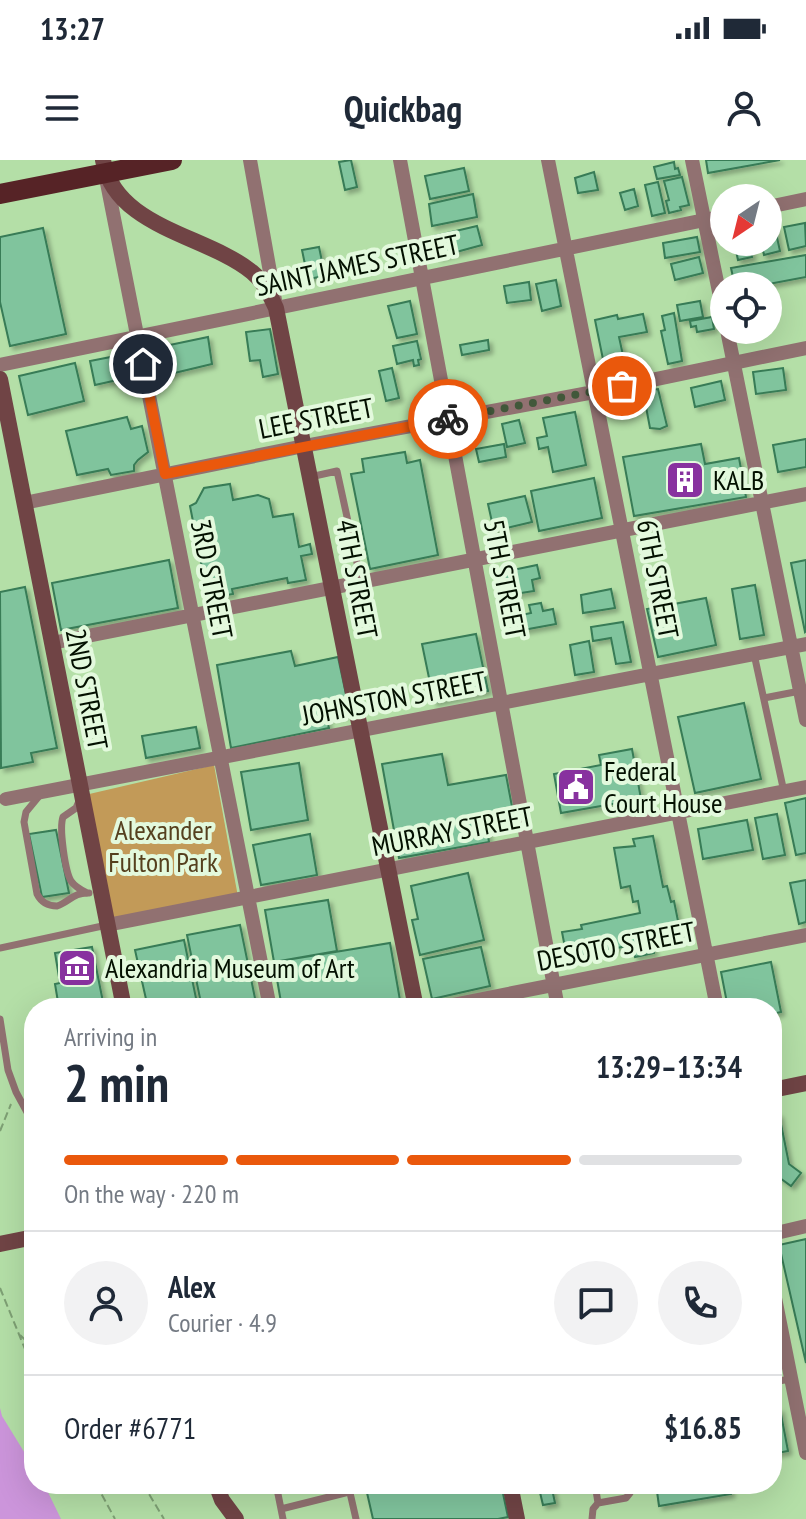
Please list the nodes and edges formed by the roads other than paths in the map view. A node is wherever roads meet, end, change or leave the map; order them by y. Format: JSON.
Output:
{"nodes":[{"id":1,"x":172,"y":160,"type":"edge"},
{"id":2,"x":250,"y":160,"type":"edge"},
{"id":3,"x":400,"y":160,"type":"edge"},
{"id":4,"x":548,"y":160,"type":"edge"},
{"id":5,"x":692,"y":160,"type":"edge"},
{"id":6,"x":104,"y":167,"type":"edge"},
{"id":7,"x":0,"y":194,"type":"edge"},
{"id":8,"x":806,"y":199,"type":"edge"},
{"id":9,"x":782,"y":204,"type":"edge"},
{"id":10,"x":710,"y":219,"type":"edge"},
{"id":11,"x":705,"y":220,"type":"junction"},
{"id":12,"x":565,"y":249,"type":"junction"},
{"id":13,"x":715,"y":272,"type":"edge"},
{"id":14,"x":422,"y":278,"type":"junction"},
{"id":15,"x":276,"y":308,"type":"junction"},
{"id":16,"x":138,"y":337,"type":"junction"},
{"id":17,"x":730,"y":344,"type":"edge"},
{"id":18,"x":806,"y":348,"type":"edge"},
{"id":19,"x":734,"y":363,"type":"junction"},
{"id":20,"x":0,"y":365,"type":"edge"},
{"id":21,"x":0,"y":379,"type":"edge"},
{"id":22,"x":594,"y":392,"type":"junction"},
{"id":23,"x":448,"y":419,"type":"junction"},
{"id":24,"x":304,"y":446,"type":"junction"},
{"id":25,"x":165,"y":474,"type":"junction"},
{"id":26,"x":310,"y":477,"type":"junction"},
{"id":27,"x":806,"y":494,"type":"edge"},
{"id":28,"x":24,"y":503,"type":"junction"},
{"id":29,"x":762,"y":503,"type":"junction"},
{"id":30,"x":622,"y":530,"type":"junction"},
{"id":31,"x":474,"y":560,"type":"junction"},
{"id":32,"x":361,"y":581,"type":"junction"},
{"id":33,"x":332,"y":588,"type":"junction"},
{"id":34,"x":193,"y":615,"type":"junction"},
{"id":35,"x":52,"y":643,"type":"junction"},
{"id":36,"x":799,"y":645,"type":"edge"},
{"id":37,"x":754,"y":654,"type":"junction"},
{"id":38,"x":651,"y":674,"type":"junction"},
{"id":39,"x":800,"y":691,"type":"junction"},
{"id":40,"x":764,"y":698,"type":"junction"},
{"id":41,"x":501,"y":703,"type":"junction"},
{"id":42,"x":806,"y":720,"type":"edge"},
{"id":43,"x":360,"y":731,"type":"junction"},
{"id":44,"x":221,"y":758,"type":"junction"},
{"id":45,"x":80,"y":785,"type":"junction"},
{"id":46,"x":806,"y":787,"type":"edge"},
{"id":47,"x":45,"y":792,"type":"junction"},
{"id":48,"x":784,"y":792,"type":"junction"},
{"id":49,"x":6,"y":799,"type":"dead end"},
{"id":50,"x":678,"y":813,"type":"junction"},
{"id":51,"x":527,"y":842,"type":"junction"},
{"id":52,"x":388,"y":870,"type":"junction"},
{"id":53,"x":249,"y":897,"type":"junction"},
{"id":54,"x":96,"y":898,"type":"junction"},
{"id":55,"x":107,"y":925,"type":"junction"},
{"id":56,"x":806,"y":935,"type":"edge"},
{"id":57,"x":0,"y":948,"type":"edge"},
{"id":58,"x":707,"y":954,"type":"junction"},
{"id":59,"x":554,"y":985,"type":"junction"},
{"id":60,"x":122,"y":998,"type":"edge"},
{"id":61,"x":268,"y":998,"type":"edge"},
{"id":62,"x":414,"y":998,"type":"edge"},
{"id":63,"x":488,"y":998,"type":"edge"},
{"id":64,"x":556,"y":998,"type":"edge"},
{"id":65,"x":715,"y":998,"type":"edge"},
{"id":66,"x":0,"y":1019,"type":"edge"},
{"id":67,"x":806,"y":1083,"type":"edge"},
{"id":68,"x":782,"y":1088,"type":"edge"},
{"id":69,"x":24,"y":1107,"type":"edge"},
{"id":70,"x":806,"y":1226,"type":"edge"},
{"id":71,"x":782,"y":1232,"type":"edge"},
{"id":72,"x":24,"y":1239,"type":"edge"},
{"id":73,"x":0,"y":1244,"type":"edge"},
{"id":74,"x":782,"y":1334,"type":"edge"},
{"id":75,"x":806,"y":1376,"type":"edge"},
{"id":76,"x":791,"y":1379,"type":"junction"},
{"id":77,"x":782,"y":1380,"type":"edge"},
{"id":78,"x":806,"y":1453,"type":"edge"},
{"id":79,"x":220,"y":1494,"type":"edge"},
{"id":80,"x":278,"y":1494,"type":"edge"},
{"id":81,"x":329,"y":1494,"type":"edge"},
{"id":82,"x":350,"y":1494,"type":"edge"},
{"id":83,"x":512,"y":1494,"type":"edge"},
{"id":84,"x":597,"y":1494,"type":"edge"},
{"id":85,"x":629,"y":1494,"type":"edge"},
{"id":86,"x":598,"y":1503,"type":"junction"},
{"id":87,"x":281,"y":1509,"type":"junction"},
{"id":88,"x":236,"y":1519,"type":"edge"},
{"id":89,"x":283,"y":1519,"type":"edge"},
{"id":90,"x":356,"y":1519,"type":"edge"},
{"id":91,"x":517,"y":1519,"type":"edge"},
{"id":92,"x":592,"y":1519,"type":"edge"}],
"edges":[{"from":1,"to":6,"type":"main road"},
{"from":2,"to":15,"type":"street","name":"4TH STREET"},
{"from":3,"to":14,"type":"street","name":"5TH STREET"},
{"from":4,"to":12,"type":"street","name":"6TH STREET"},
{"from":5,"to":11,"type":"street"},
{"from":6,"to":7,"type":"main road"},
{"from":6,"to":15,"type":"main road"},
{"from":6,"to":16,"type":"street","name":"3RD STREET"},
{"from":8,"to":9,"type":"street"},
{"from":10,"to":11,"type":"street","name":"SAINT JAMES STREET"},
{"from":11,"to":12,"type":"street","name":"SAINT JAMES STREET"},
{"from":11,"to":13,"type":"street"},
{"from":12,"to":14,"type":"street","name":"SAINT JAMES STREET"},
{"from":12,"to":22,"type":"street","name":"6TH STREET"},
{"from":14,"to":15,"type":"street","name":"SAINT JAMES STREET"},
{"from":14,"to":23,"type":"street","name":"5TH STREET"},
{"from":15,"to":16,"type":"street","name":"SAINT JAMES STREET"},
{"from":15,"to":24,"type":"main road","name":"4TH STREET"},
{"from":16,"to":20,"type":"street","name":"SAINT JAMES STREET"},
{"from":16,"to":25,"type":"street","name":"3RD STREET"},
{"from":17,"to":19,"type":"street"},
{"from":18,"to":19,"type":"street","name":"LEE STREET"},
{"from":19,"to":22,"type":"street","name":"LEE STREET"},
{"from":19,"to":29,"type":"street"},
{"from":21,"to":28,"type":"main road","name":"2ND STREET"},
{"from":22,"to":23,"type":"street","name":"LEE STREET"},
{"from":22,"to":30,"type":"street","name":"6TH STREET"},
{"from":23,"to":24,"type":"street","name":"LEE STREET"},
{"from":23,"to":31,"type":"street","name":"5TH STREET"},
{"from":24,"to":25,"type":"street","name":"LEE STREET"},
{"from":24,"to":26,"type":"main road","name":"4TH STREET"},
{"from":25,"to":28,"type":"street","name":"LEE STREET"},
{"from":25,"to":34,"type":"street","name":"3RD STREET"},
{"from":26,"to":32,"type":"lane"},
{"from":26,"to":33,"type":"main road","name":"4TH STREET"},
{"from":27,"to":29,"type":"street"},
{"from":28,"to":35,"type":"main road","name":"2ND STREET"},
{"from":29,"to":30,"type":"street"},
{"from":29,"to":36,"type":"street"},
{"from":30,"to":31,"type":"street"},
{"from":30,"to":38,"type":"street","name":"6TH STREET"},
{"from":31,"to":32,"type":"street"},
{"from":31,"to":41,"type":"street","name":"5TH STREET"},
{"from":32,"to":33,"type":"street"},
{"from":33,"to":34,"type":"street"},
{"from":33,"to":43,"type":"main road","name":"4TH STREET"},
{"from":34,"to":35,"type":"street"},
{"from":34,"to":44,"type":"street","name":"3RD STREET"},
{"from":35,"to":45,"type":"main road","name":"2ND STREET"},
{"from":36,"to":37,"type":"street","name":"JOHNSTON STREET"},
{"from":36,"to":39,"type":"street"},
{"from":37,"to":38,"type":"street","name":"JOHNSTON STREET"},
{"from":37,"to":40,"type":"lane"},
{"from":38,"to":41,"type":"street","name":"JOHNSTON STREET"},
{"from":38,"to":50,"type":"street","name":"6TH STREET"},
{"from":39,"to":40,"type":"lane"},
{"from":39,"to":42,"type":"street"},
{"from":40,"to":48,"type":"lane"},
{"from":41,"to":43,"type":"street","name":"JOHNSTON STREET"},
{"from":41,"to":51,"type":"street","name":"5TH STREET"},
{"from":43,"to":44,"type":"street","name":"JOHNSTON STREET"},
{"from":43,"to":52,"type":"main road","name":"4TH STREET"},
{"from":44,"to":45,"type":"street","name":"JOHNSTON STREET"},
{"from":44,"to":53,"type":"street","name":"3RD STREET"},
{"from":45,"to":47,"type":"street","name":"JOHNSTON STREET"},
{"from":45,"to":54,"type":"main road","name":"2ND STREET"},
{"from":45,"to":54,"type":"lane"},
{"from":46,"to":48,"type":"street","name":"MURRAY STREET"},
{"from":47,"to":49,"type":"street","name":"JOHNSTON STREET"},
{"from":47,"to":54,"type":"lane"},
{"from":48,"to":50,"type":"street","name":"MURRAY STREET"},
{"from":50,"to":51,"type":"street","name":"MURRAY STREET"},
{"from":50,"to":58,"type":"street","name":"6TH STREET"},
{"from":51,"to":52,"type":"street","name":"MURRAY STREET"},
{"from":51,"to":59,"type":"street","name":"5TH STREET"},
{"from":52,"to":53,"type":"street","name":"MURRAY STREET"},
{"from":52,"to":62,"type":"main road","name":"4TH STREET"},
{"from":53,"to":55,"type":"street","name":"MURRAY STREET"},
{"from":53,"to":61,"type":"street","name":"3RD STREET"},
{"from":54,"to":55,"type":"main road","name":"2ND STREET"},
{"from":55,"to":57,"type":"lane"},
{"from":55,"to":60,"type":"main road","name":"2ND STREET"},
{"from":56,"to":58,"type":"street","name":"DESOTO STREET"},
{"from":58,"to":59,"type":"street","name":"DESOTO STREET"},
{"from":58,"to":65,"type":"street","name":"6TH STREET"},
{"from":59,"to":63,"type":"street","name":"DESOTO STREET"},
{"from":59,"to":64,"type":"street","name":"5TH STREET"},
{"from":66,"to":69,"type":"lane"},
{"from":67,"to":68,"type":"main road"},
{"from":70,"to":71,"type":"street"},
{"from":72,"to":73,"type":"main road"},
{"from":74,"to":76,"type":"street"},
{"from":75,"to":76,"type":"street"},
{"from":76,"to":77,"type":"lane"},
{"from":76,"to":78,"type":"street"},
{"from":79,"to":88,"type":"main road"},
{"from":80,"to":87,"type":"lane"},
{"from":81,"to":87,"type":"lane"},
{"from":82,"to":90,"type":"lane"},
{"from":83,"to":91,"type":"main road"},
{"from":84,"to":86,"type":"lane"},
{"from":85,"to":86,"type":"lane"},
{"from":86,"to":92,"type":"lane"},
{"from":87,"to":89,"type":"lane"}]}
